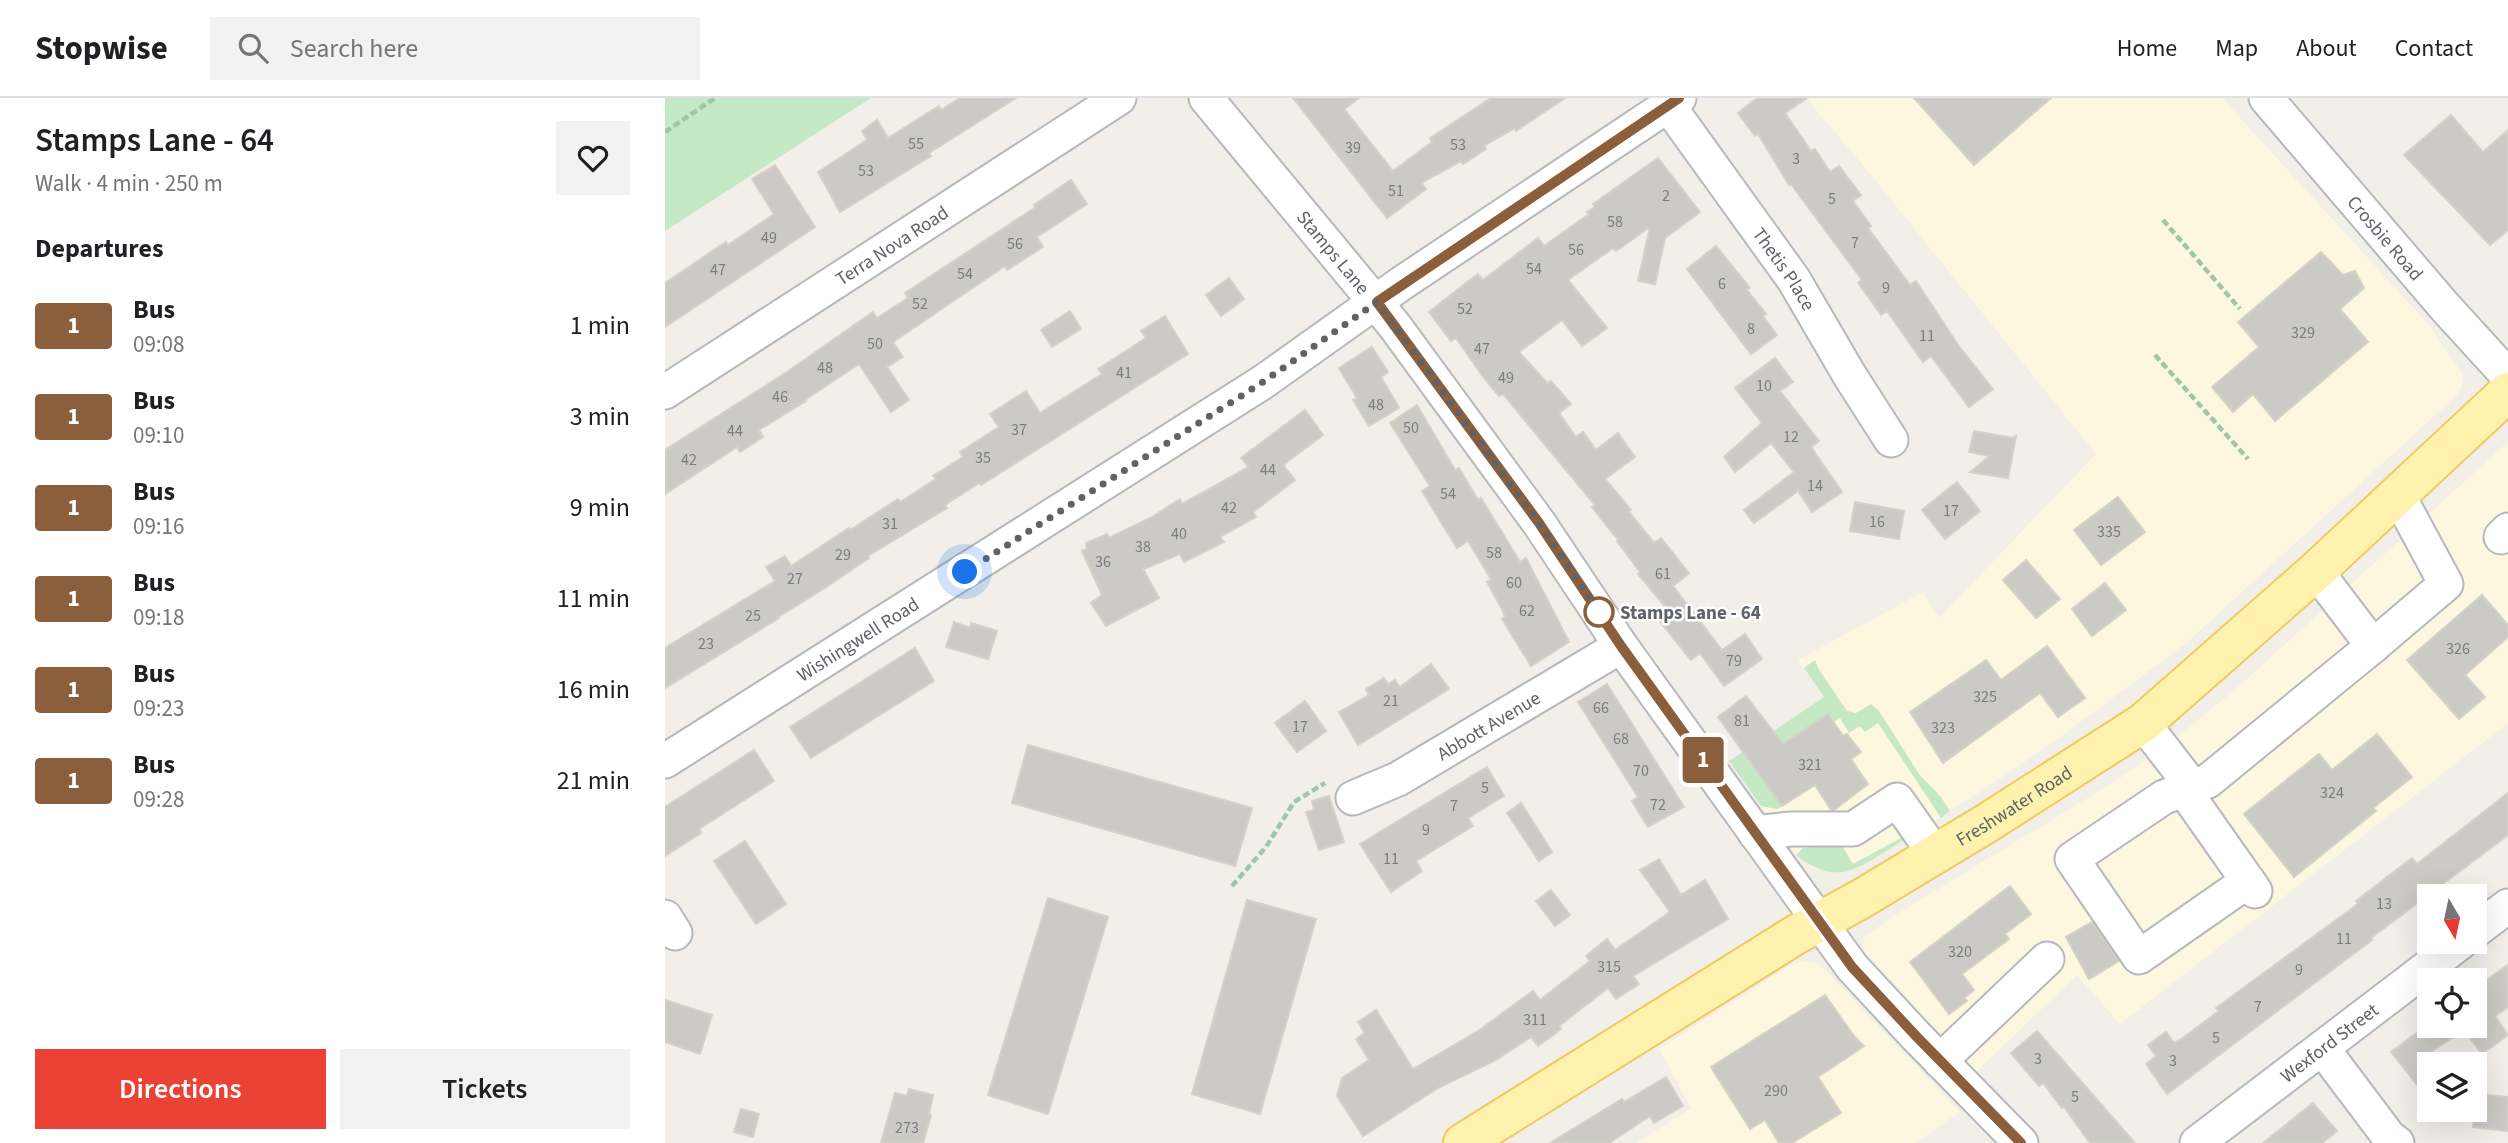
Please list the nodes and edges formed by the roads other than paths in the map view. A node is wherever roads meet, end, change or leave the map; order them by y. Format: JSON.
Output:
{"nodes":[{"id":1,"x":1119,"y":98,"type":"edge"},
{"id":2,"x":1206,"y":98,"type":"edge"},
{"id":3,"x":2266,"y":98,"type":"edge"},
{"id":4,"x":1674,"y":102,"type":"edge"},
{"id":5,"x":1377,"y":302,"type":"junction"},
{"id":6,"x":2508,"y":376,"type":"edge"},
{"id":7,"x":665,"y":392,"type":"edge"},
{"id":8,"x":2508,"y":392,"type":"edge"},
{"id":9,"x":1891,"y":440,"type":"dead end"},
{"id":10,"x":2398,"y":495,"type":"junction"},
{"id":11,"x":2316,"y":571,"type":"junction"},
{"id":12,"x":1621,"y":646,"type":"junction"},
{"id":13,"x":2373,"y":646,"type":"junction"},
{"id":14,"x":2143,"y":723,"type":"junction"},
{"id":15,"x":665,"y":761,"type":"edge"},
{"id":16,"x":2184,"y":790,"type":"junction"},
{"id":17,"x":1339,"y":791,"type":"road end"},
{"id":18,"x":1755,"y":832,"type":"junction"},
{"id":19,"x":1935,"y":854,"type":"junction"},
{"id":20,"x":2508,"y":906,"type":"edge"},
{"id":21,"x":1821,"y":920,"type":"junction"},
{"id":22,"x":2487,"y":922,"type":"edge"},
{"id":23,"x":2445,"y":954,"type":"edge"},
{"id":24,"x":2047,"y":959,"type":"dead end"},
{"id":25,"x":2322,"y":1048,"type":"junction"},
{"id":26,"x":1940,"y":1061,"type":"junction"},
{"id":27,"x":1463,"y":1143,"type":"edge"},
{"id":28,"x":2021,"y":1143,"type":"edge"},
{"id":29,"x":2197,"y":1143,"type":"edge"},
{"id":30,"x":2397,"y":1143,"type":"edge"}],
"edges":[{"from":1,"to":7,"type":"street","name":"Terra Nova Road"},
{"from":2,"to":5,"type":"street","name":"Stamps Lane"},
{"from":3,"to":6,"type":"street","name":"Crosbie Road"},
{"from":4,"to":5,"type":"street","name":"Wishingwell Road"},
{"from":4,"to":9,"type":"street","name":"Thetis Place"},
{"from":5,"to":12,"type":"street","name":"Stamps Lane"},
{"from":5,"to":15,"type":"street","name":"Wishingwell Road"},
{"from":8,"to":10,"type":"main road","name":"Freshwater Road"},
{"from":10,"to":11,"type":"main road","name":"Freshwater Road"},
{"from":10,"to":13,"type":"street"},
{"from":11,"to":13,"type":"street"},
{"from":11,"to":14,"type":"main road","name":"Freshwater Road"},
{"from":12,"to":17,"type":"street","name":"Abbott Avenue"},
{"from":12,"to":18,"type":"street","name":"Stamps Lane"},
{"from":13,"to":16,"type":"street"},
{"from":14,"to":16,"type":"street"},
{"from":14,"to":19,"type":"main road","name":"Freshwater Road"},
{"from":16,"to":16,"type":"street"},
{"from":18,"to":19,"type":"street"},
{"from":18,"to":21,"type":"street","name":"Stamps Lane"},
{"from":19,"to":21,"type":"main road","name":"Freshwater Road"},
{"from":20,"to":22,"type":"street"},
{"from":21,"to":26,"type":"street","name":"Stamps Lane"},
{"from":21,"to":27,"type":"main road","name":"Freshwater Road"},
{"from":23,"to":25,"type":"street","name":"Wexford Street"},
{"from":24,"to":26,"type":"street"},
{"from":25,"to":29,"type":"street","name":"Wexford Street"},
{"from":25,"to":30,"type":"street"},
{"from":26,"to":28,"type":"street","name":"Stamps Lane"}]}
